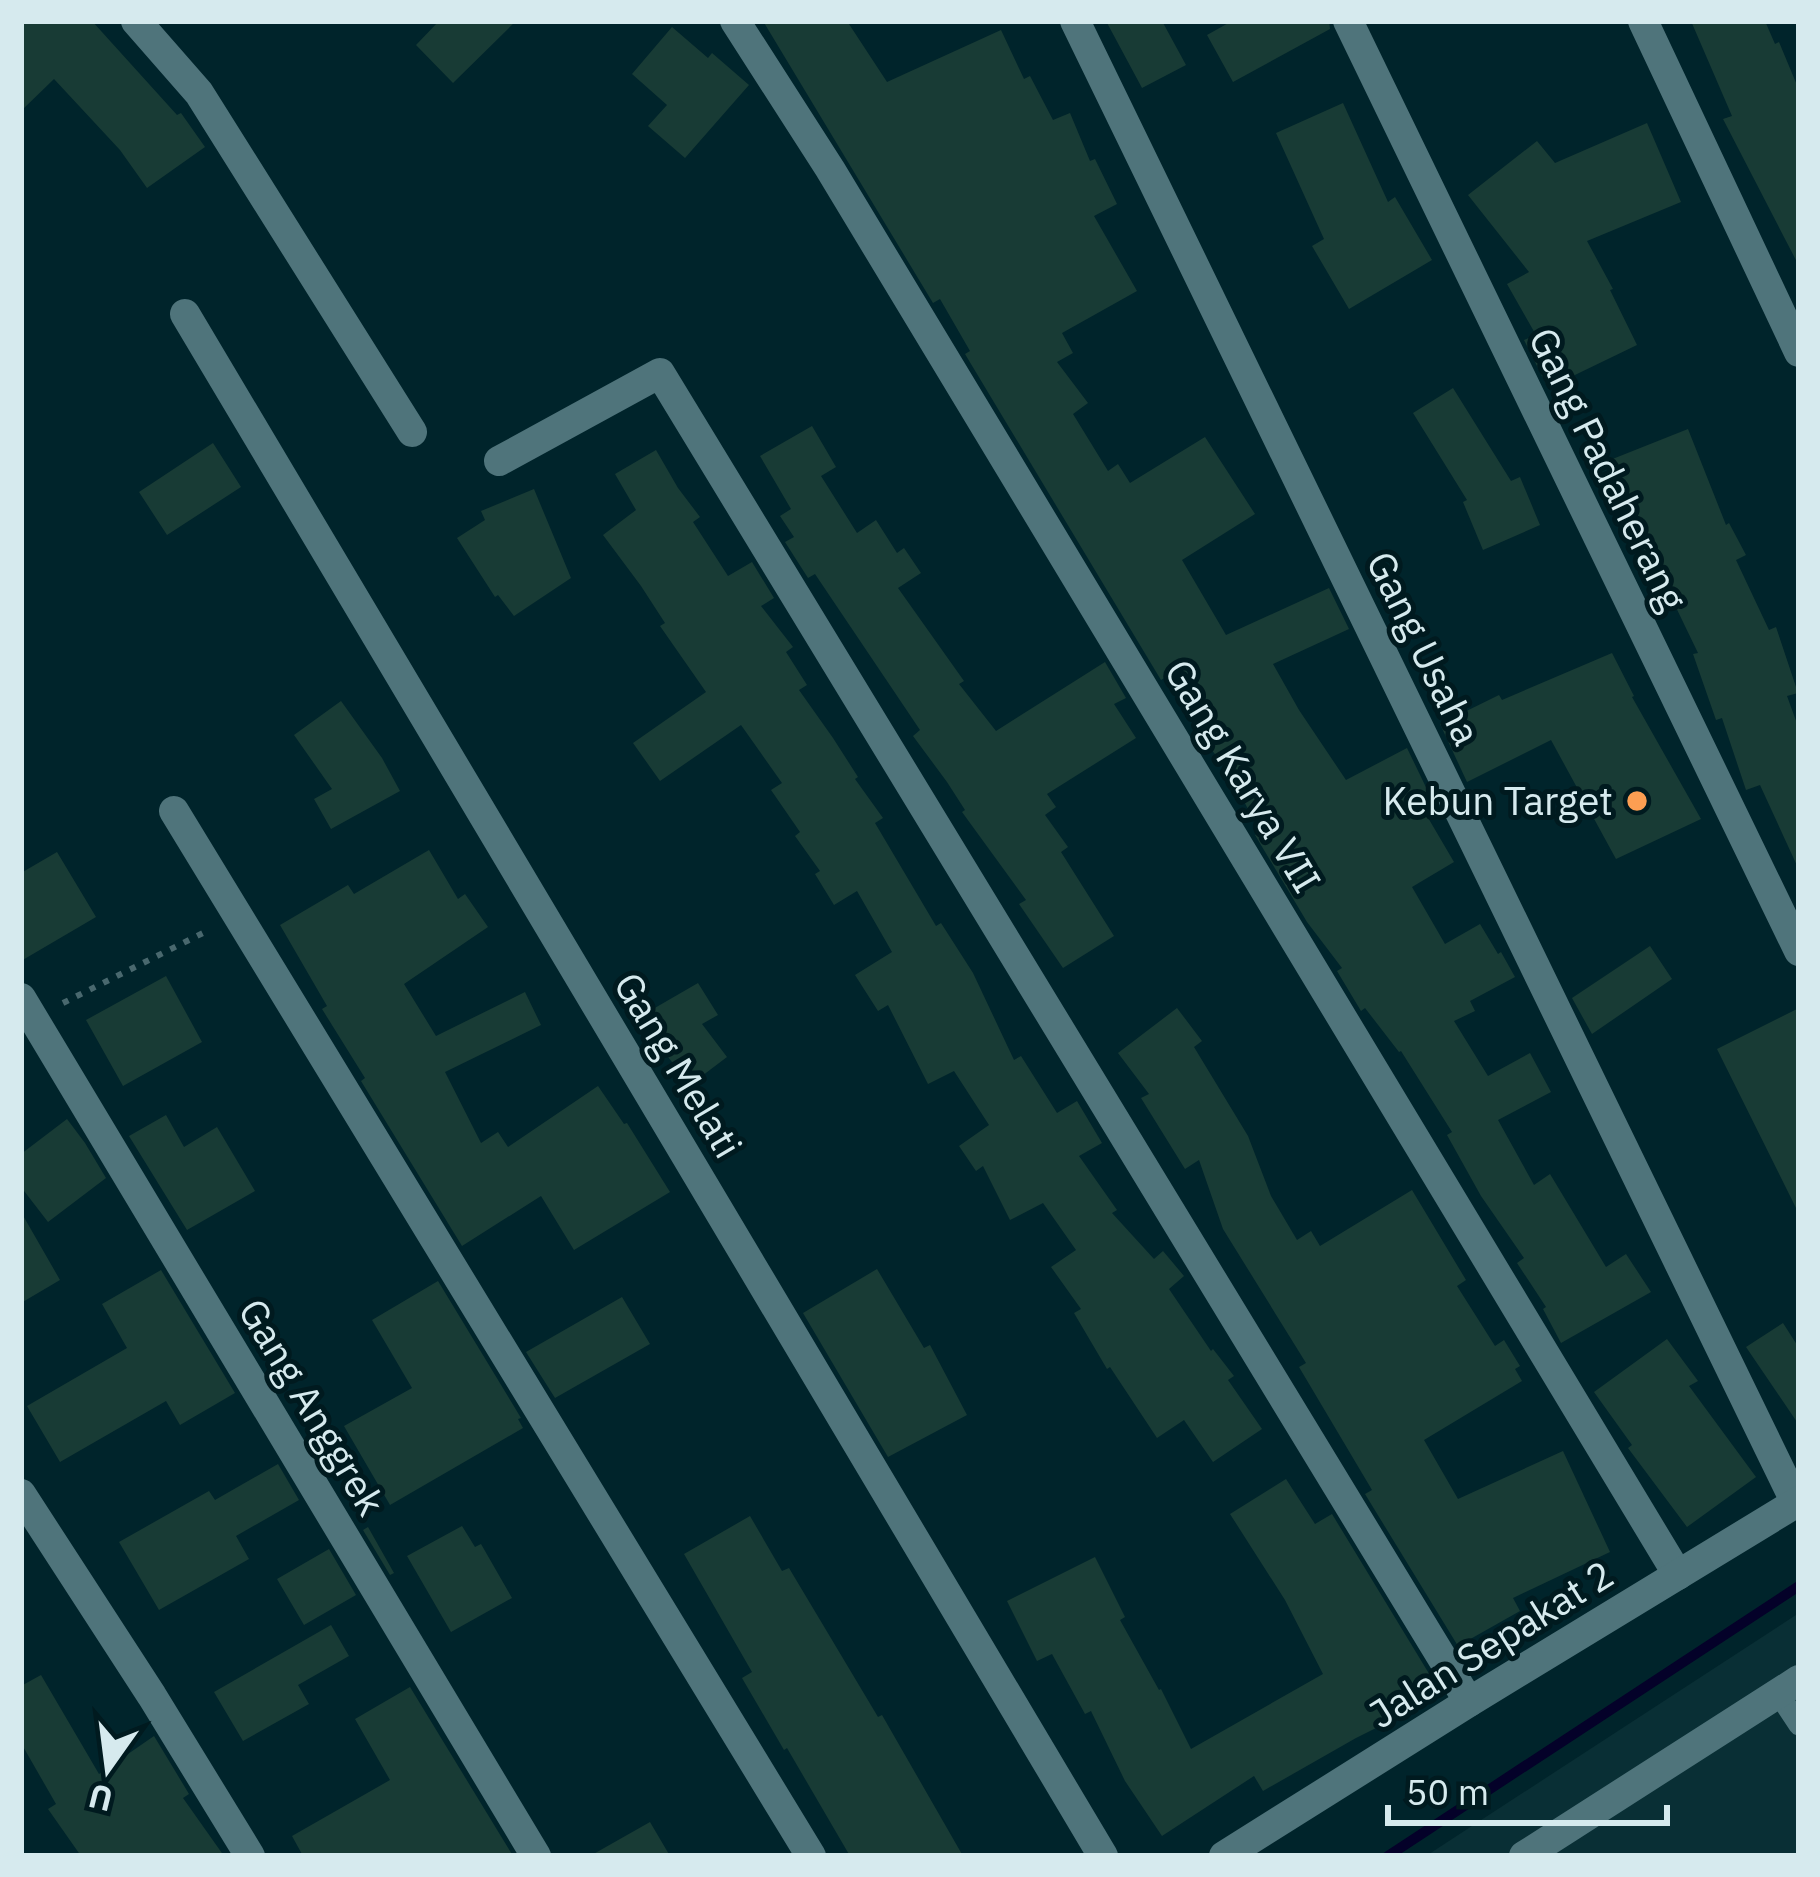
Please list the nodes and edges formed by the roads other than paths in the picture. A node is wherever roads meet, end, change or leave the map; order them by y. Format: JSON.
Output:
{"nodes":[{"id":1,"x":136,"y":21,"type":"edge"},
{"id":2,"x":735,"y":21,"type":"edge"},
{"id":3,"x":1075,"y":21,"type":"edge"},
{"id":4,"x":1348,"y":21,"type":"edge"},
{"id":5,"x":1643,"y":21,"type":"edge"},
{"id":6,"x":185,"y":314,"type":"dead end"},
{"id":7,"x":1799,"y":352,"type":"edge"},
{"id":8,"x":412,"y":432,"type":"dead end"},
{"id":9,"x":499,"y":461,"type":"dead end"},
{"id":10,"x":174,"y":811,"type":"dead end"},
{"id":11,"x":1799,"y":951,"type":"edge"},
{"id":12,"x":27,"y":1008,"type":"edge"},
{"id":13,"x":21,"y":1494,"type":"edge"},
{"id":14,"x":1797,"y":1502,"type":"edge"},
{"id":15,"x":1678,"y":1574,"type":"junction"},
{"id":16,"x":1789,"y":1687,"type":"edge"},
{"id":17,"x":1469,"y":1702,"type":"junction"},
{"id":18,"x":1799,"y":1725,"type":"edge"},
{"id":19,"x":250,"y":1856,"type":"edge"},
{"id":20,"x":536,"y":1856,"type":"edge"},
{"id":21,"x":811,"y":1856,"type":"edge"},
{"id":22,"x":1103,"y":1856,"type":"edge"},
{"id":23,"x":1225,"y":1856,"type":"edge"},
{"id":24,"x":1524,"y":1856,"type":"edge"}],
"edges":[{"from":1,"to":8,"type":"street"},
{"from":2,"to":15,"type":"street","name":"Gang Karya VII"},
{"from":3,"to":14,"type":"street","name":"Gang Usaha"},
{"from":4,"to":11,"type":"street","name":"Gang Padaherang"},
{"from":5,"to":7,"type":"street"},
{"from":6,"to":22,"type":"street","name":"Gang Melati"},
{"from":9,"to":17,"type":"street"},
{"from":10,"to":21,"type":"street"},
{"from":12,"to":20,"type":"street","name":"Gang Anggrek"},
{"from":13,"to":19,"type":"street"},
{"from":14,"to":15,"type":"street","name":"Jalan Sepakat 2"},
{"from":15,"to":17,"type":"street","name":"Jalan Sepakat 2"},
{"from":16,"to":18,"type":"lane"},
{"from":16,"to":24,"type":"street"},
{"from":17,"to":23,"type":"street","name":"Jalan Sepakat 2"}]}
